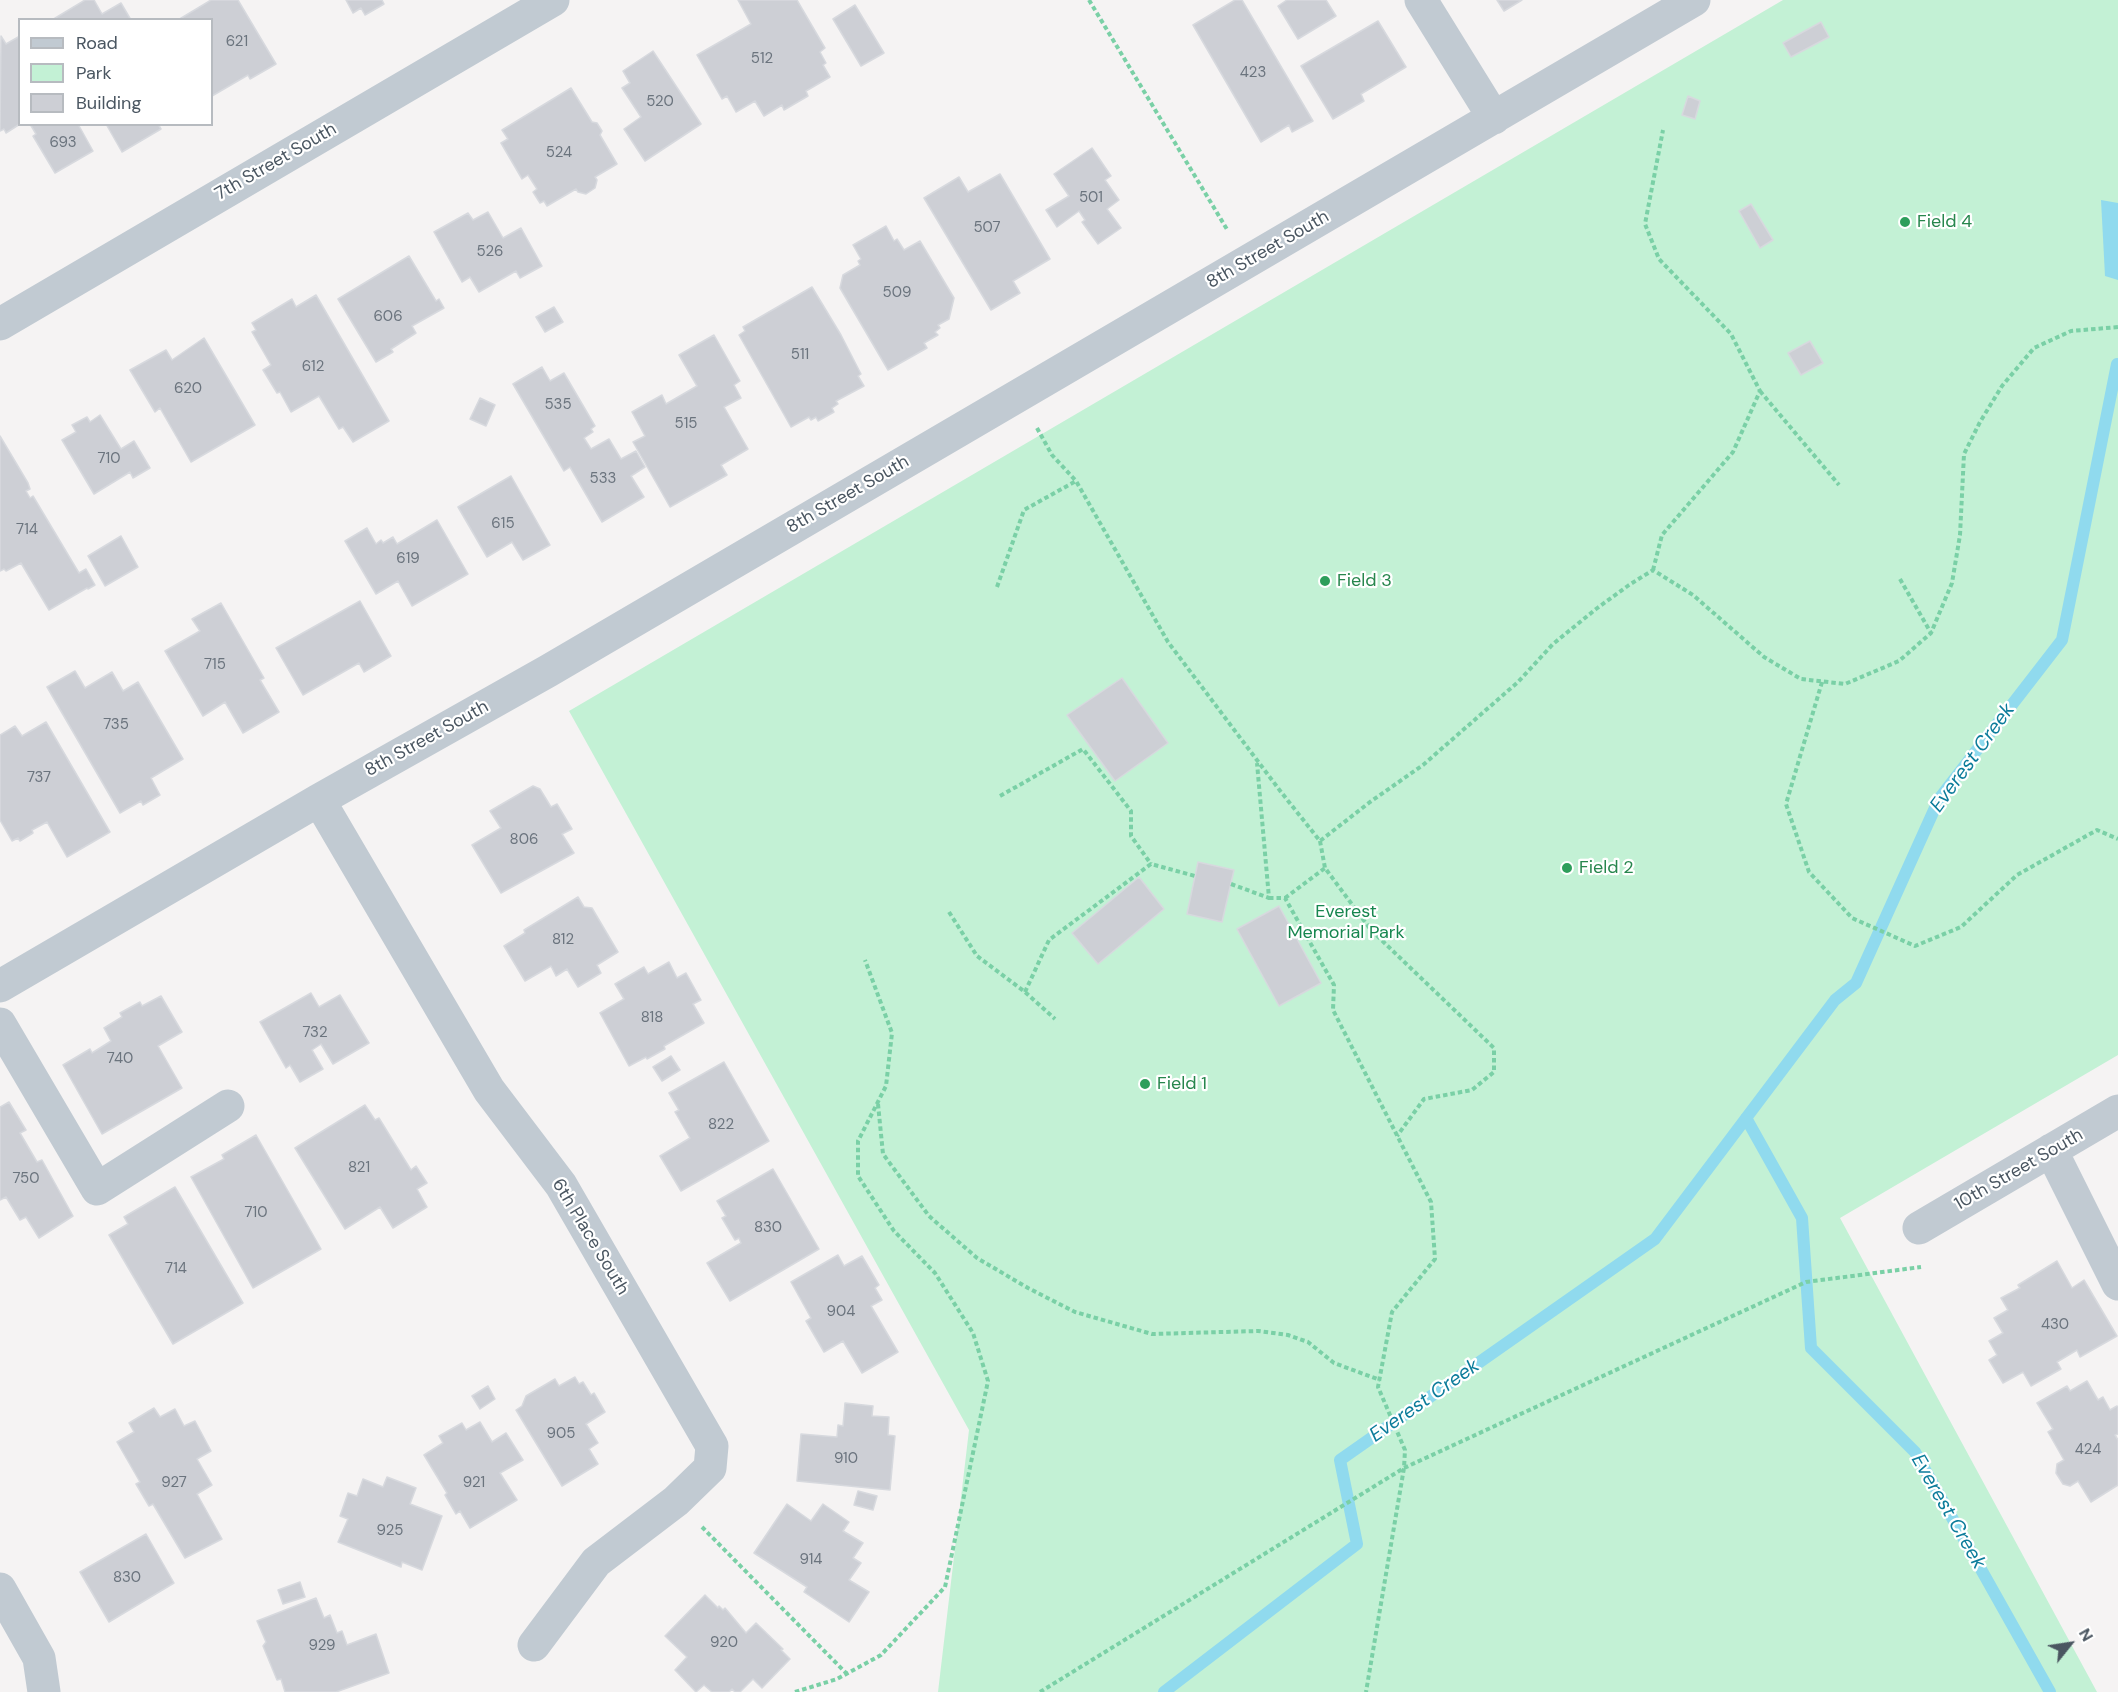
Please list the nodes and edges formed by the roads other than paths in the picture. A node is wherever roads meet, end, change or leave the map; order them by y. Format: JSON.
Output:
{"nodes":[{"id":1,"x":552,"y":0,"type":"edge"},
{"id":2,"x":1421,"y":0,"type":"edge"},
{"id":3,"x":1694,"y":0,"type":"edge"},
{"id":4,"x":1494,"y":118,"type":"junction"},
{"id":5,"x":0,"y":324,"type":"edge"},
{"id":6,"x":319,"y":800,"type":"junction"},
{"id":7,"x":0,"y":986,"type":"edge"},
{"id":8,"x":0,"y":1024,"type":"edge"},
{"id":9,"x":228,"y":1106,"type":"dead end"},
{"id":10,"x":2118,"y":1111,"type":"edge"},
{"id":11,"x":2051,"y":1150,"type":"junction"},
{"id":12,"x":1919,"y":1228,"type":"dead end"},
{"id":13,"x":2118,"y":1284,"type":"edge"},
{"id":14,"x":0,"y":1589,"type":"edge"},
{"id":15,"x":534,"y":1645,"type":"dead end"},
{"id":16,"x":44,"y":1692,"type":"edge"}],
"edges":[{"from":1,"to":5,"type":"street","name":"7th Street South"},
{"from":2,"to":4,"type":"street"},
{"from":3,"to":4,"type":"street","name":"8th Street South"},
{"from":4,"to":6,"type":"street","name":"8th Street South"},
{"from":6,"to":7,"type":"street","name":"8th Street South"},
{"from":6,"to":15,"type":"street","name":"6th Place South"},
{"from":8,"to":9,"type":"street"},
{"from":10,"to":11,"type":"street","name":"10th Street South"},
{"from":11,"to":12,"type":"street","name":"10th Street South"},
{"from":11,"to":13,"type":"street"},
{"from":14,"to":16,"type":"street"}]}
